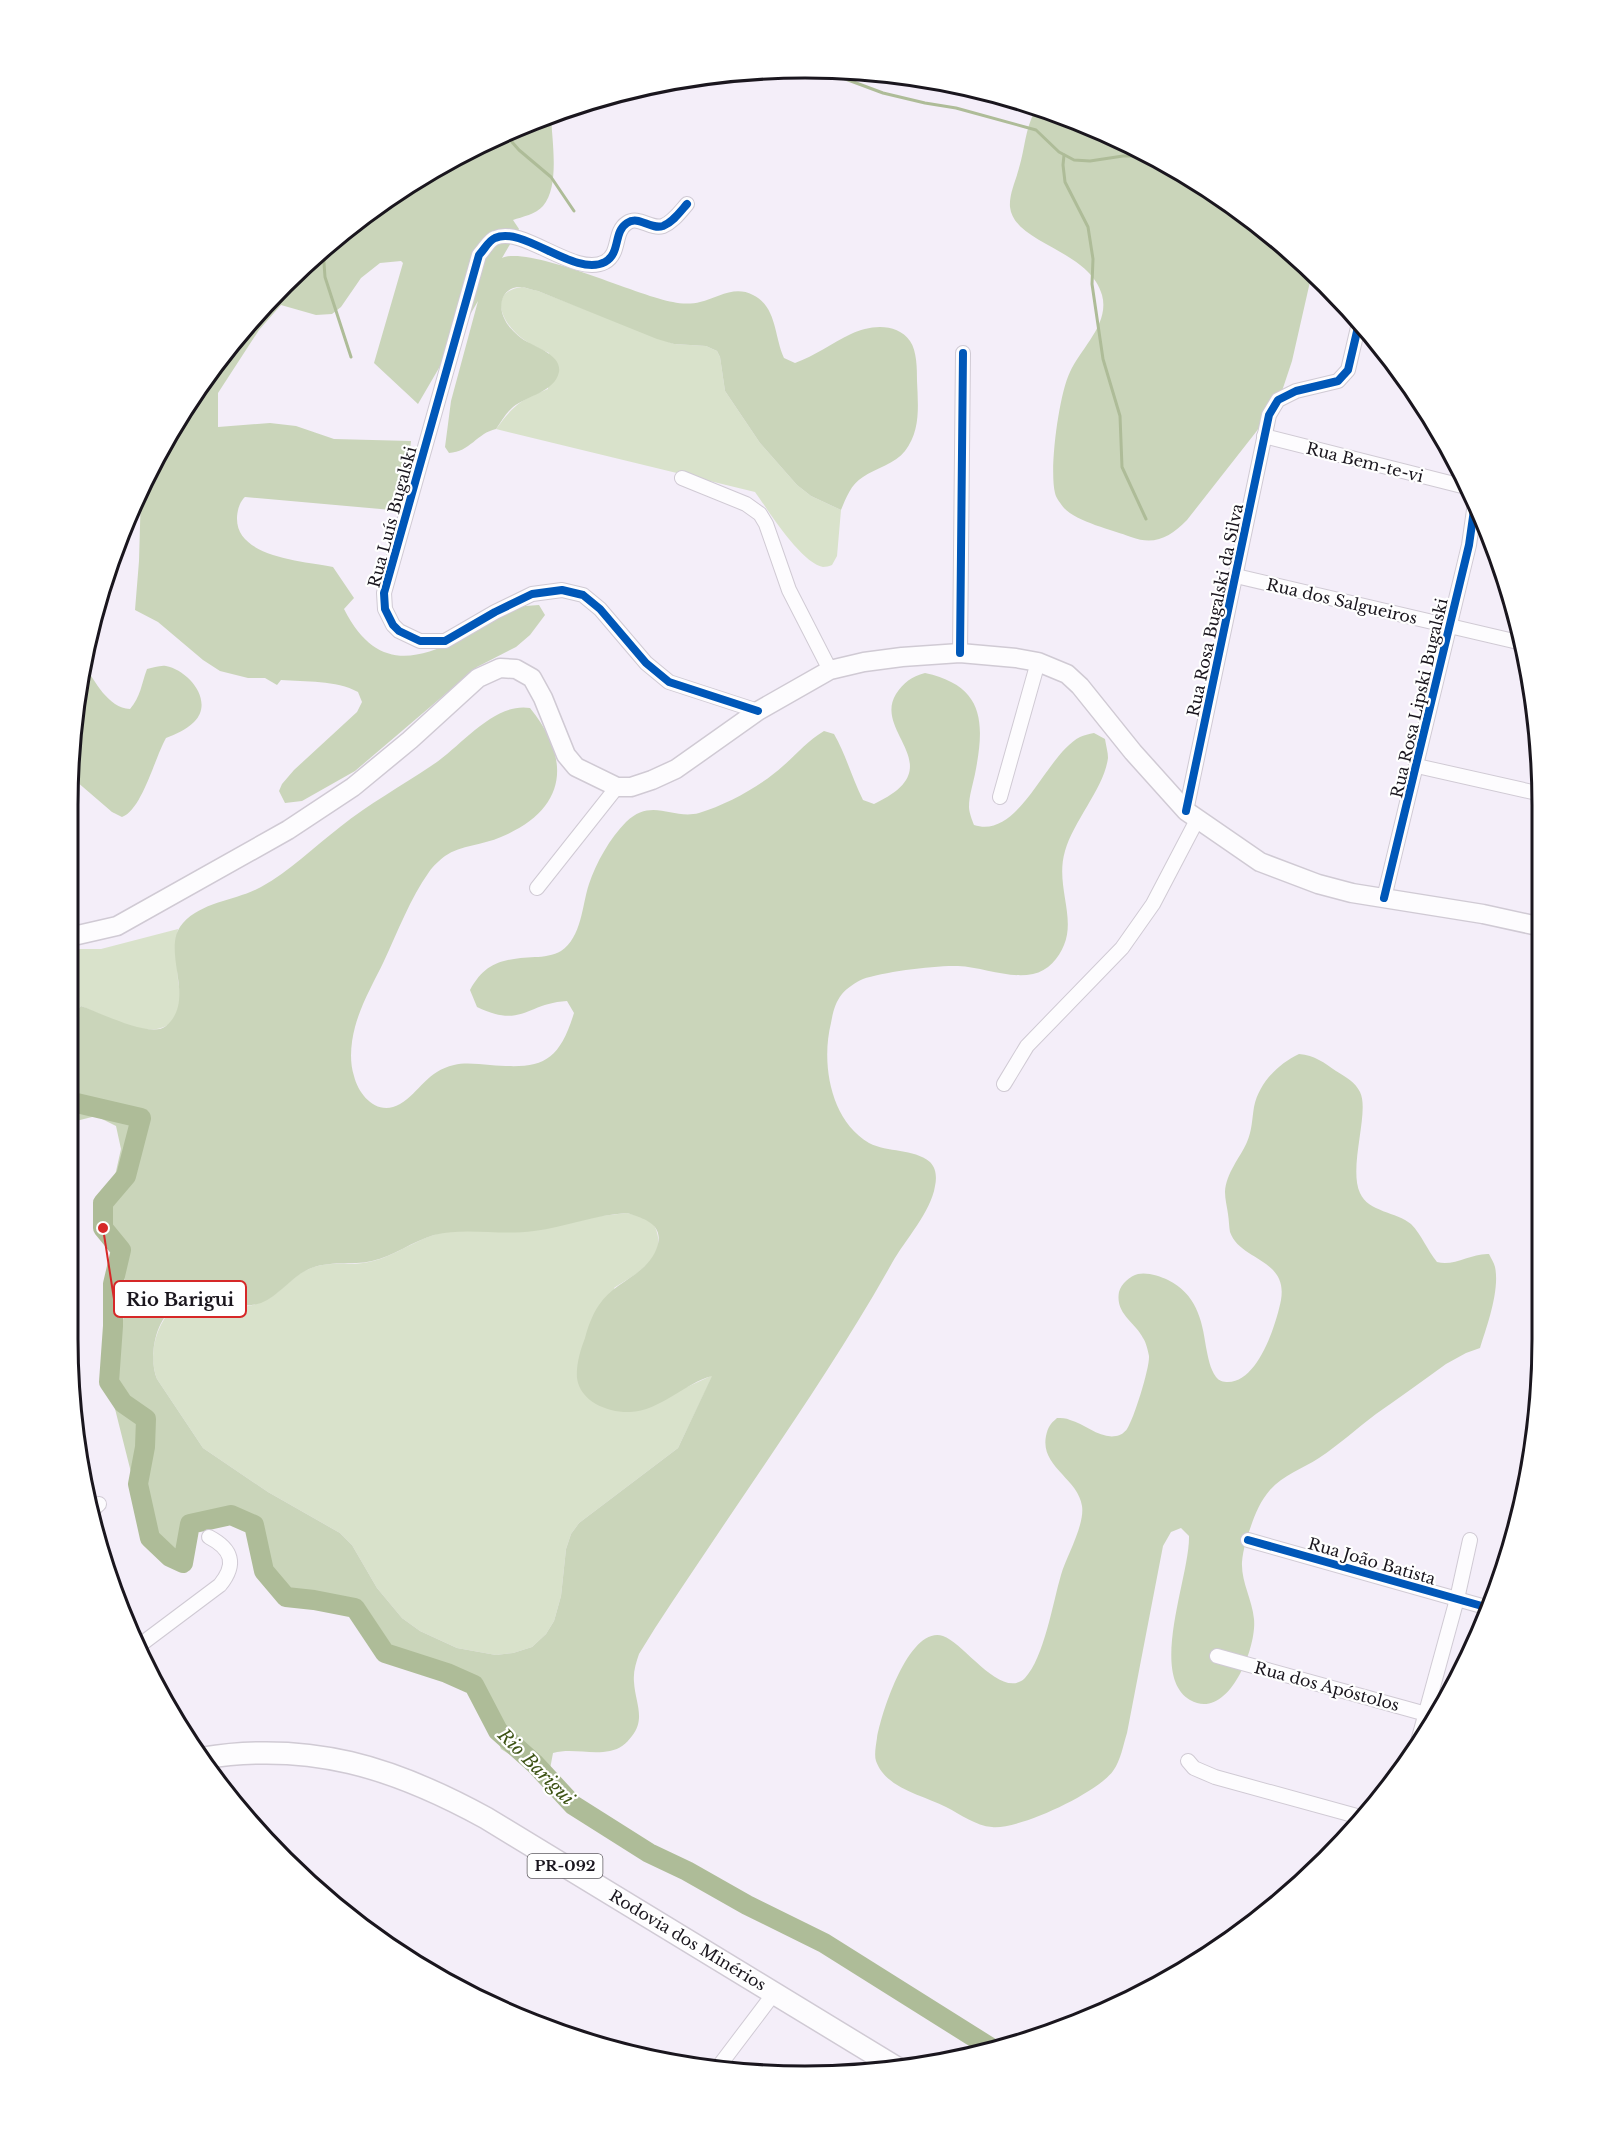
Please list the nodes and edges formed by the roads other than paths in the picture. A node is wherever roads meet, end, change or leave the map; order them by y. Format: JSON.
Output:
{"nodes":[{"id":1,"x":687,"y":204,"type":"dead end"},
{"id":2,"x":1357,"y":332,"type":"edge"},
{"id":3,"x":963,"y":353,"type":"dead end"},
{"id":4,"x":1264,"y":436,"type":"junction"},
{"id":5,"x":682,"y":478,"type":"dead end"},
{"id":6,"x":1458,"y":485,"type":"edge"},
{"id":7,"x":1473,"y":518,"type":"edge"},
{"id":8,"x":1236,"y":576,"type":"junction"},
{"id":9,"x":1450,"y":625,"type":"junction"},
{"id":10,"x":1513,"y":641,"type":"edge"},
{"id":11,"x":960,"y":653,"type":"junction"},
{"id":12,"x":1038,"y":662,"type":"junction"},
{"id":13,"x":830,"y":669,"type":"junction"},
{"id":14,"x":758,"y":711,"type":"junction"},
{"id":15,"x":1417,"y":766,"type":"junction"},
{"id":16,"x":617,"y":787,"type":"junction"},
{"id":17,"x":1531,"y":792,"type":"edge"},
{"id":18,"x":1000,"y":797,"type":"dead end"},
{"id":19,"x":1191,"y":816,"type":"junction"},
{"id":20,"x":537,"y":888,"type":"dead end"},
{"id":21,"x":1384,"y":898,"type":"junction"},
{"id":22,"x":1532,"y":925,"type":"edge"},
{"id":23,"x":78,"y":935,"type":"edge"},
{"id":24,"x":1004,"y":1084,"type":"dead end"},
{"id":25,"x":209,"y":1537,"type":"dead end"},
{"id":26,"x":1248,"y":1540,"type":"dead end"},
{"id":27,"x":1470,"y":1540,"type":"dead end"},
{"id":28,"x":1457,"y":1599,"type":"junction"},
{"id":29,"x":1481,"y":1606,"type":"edge"},
{"id":30,"x":144,"y":1642,"type":"edge"},
{"id":31,"x":1217,"y":1656,"type":"dead end"},
{"id":32,"x":1433,"y":1705,"type":"edge"},
{"id":33,"x":1427,"y":1714,"type":"edge"},
{"id":34,"x":211,"y":1757,"type":"edge"},
{"id":35,"x":1188,"y":1761,"type":"dead end"},
{"id":36,"x":1354,"y":1815,"type":"edge"},
{"id":37,"x":775,"y":1992,"type":"junction"},
{"id":38,"x":729,"y":2060,"type":"edge"},
{"id":39,"x":886,"y":2061,"type":"edge"}],
"edges":[{"from":1,"to":14,"type":"street","name":"Rua Luís Bugalski"},
{"from":2,"to":4,"type":"street","name":"Rua Rosa Bugalski da Silva"},
{"from":3,"to":11,"type":"street"},
{"from":4,"to":6,"type":"street","name":"Rua Bem-te-vi"},
{"from":4,"to":8,"type":"street","name":"Rua Rosa Bugalski da Silva"},
{"from":5,"to":13,"type":"street"},
{"from":7,"to":9,"type":"street","name":"Rua Rosa Lipski Bugalski"},
{"from":8,"to":9,"type":"street","name":"Rua dos Salgueiros"},
{"from":8,"to":19,"type":"street","name":"Rua Rosa Bugalski da Silva"},
{"from":9,"to":10,"type":"street","name":"Rua dos Salgueiros"},
{"from":9,"to":15,"type":"street","name":"Rua Rosa Lipski Bugalski"},
{"from":11,"to":12,"type":"main road"},
{"from":11,"to":13,"type":"main road"},
{"from":12,"to":18,"type":"street"},
{"from":12,"to":19,"type":"main road"},
{"from":13,"to":14,"type":"main road"},
{"from":14,"to":16,"type":"main road"},
{"from":15,"to":17,"type":"street"},
{"from":15,"to":21,"type":"street","name":"Rua Rosa Lipski Bugalski"},
{"from":16,"to":20,"type":"street"},
{"from":16,"to":23,"type":"main road"},
{"from":19,"to":21,"type":"main road"},
{"from":19,"to":24,"type":"street","name":"Rua Rosa Bugalski da Silva"},
{"from":21,"to":22,"type":"main road"},
{"from":25,"to":30,"type":"street"},
{"from":26,"to":28,"type":"street","name":"Rua João Batista"},
{"from":27,"to":28,"type":"street"},
{"from":28,"to":29,"type":"street","name":"Rua João Batista"},
{"from":28,"to":32,"type":"street"},
{"from":31,"to":33,"type":"street","name":"Rua dos Apóstolos"},
{"from":34,"to":37,"type":"main road","name":"Rodovia dos Minérios","number":"PR-092"},
{"from":35,"to":36,"type":"street"},
{"from":37,"to":38,"type":"street"},
{"from":37,"to":39,"type":"main road","name":"Rodovia dos Minérios","number":"PR-092"}]}
